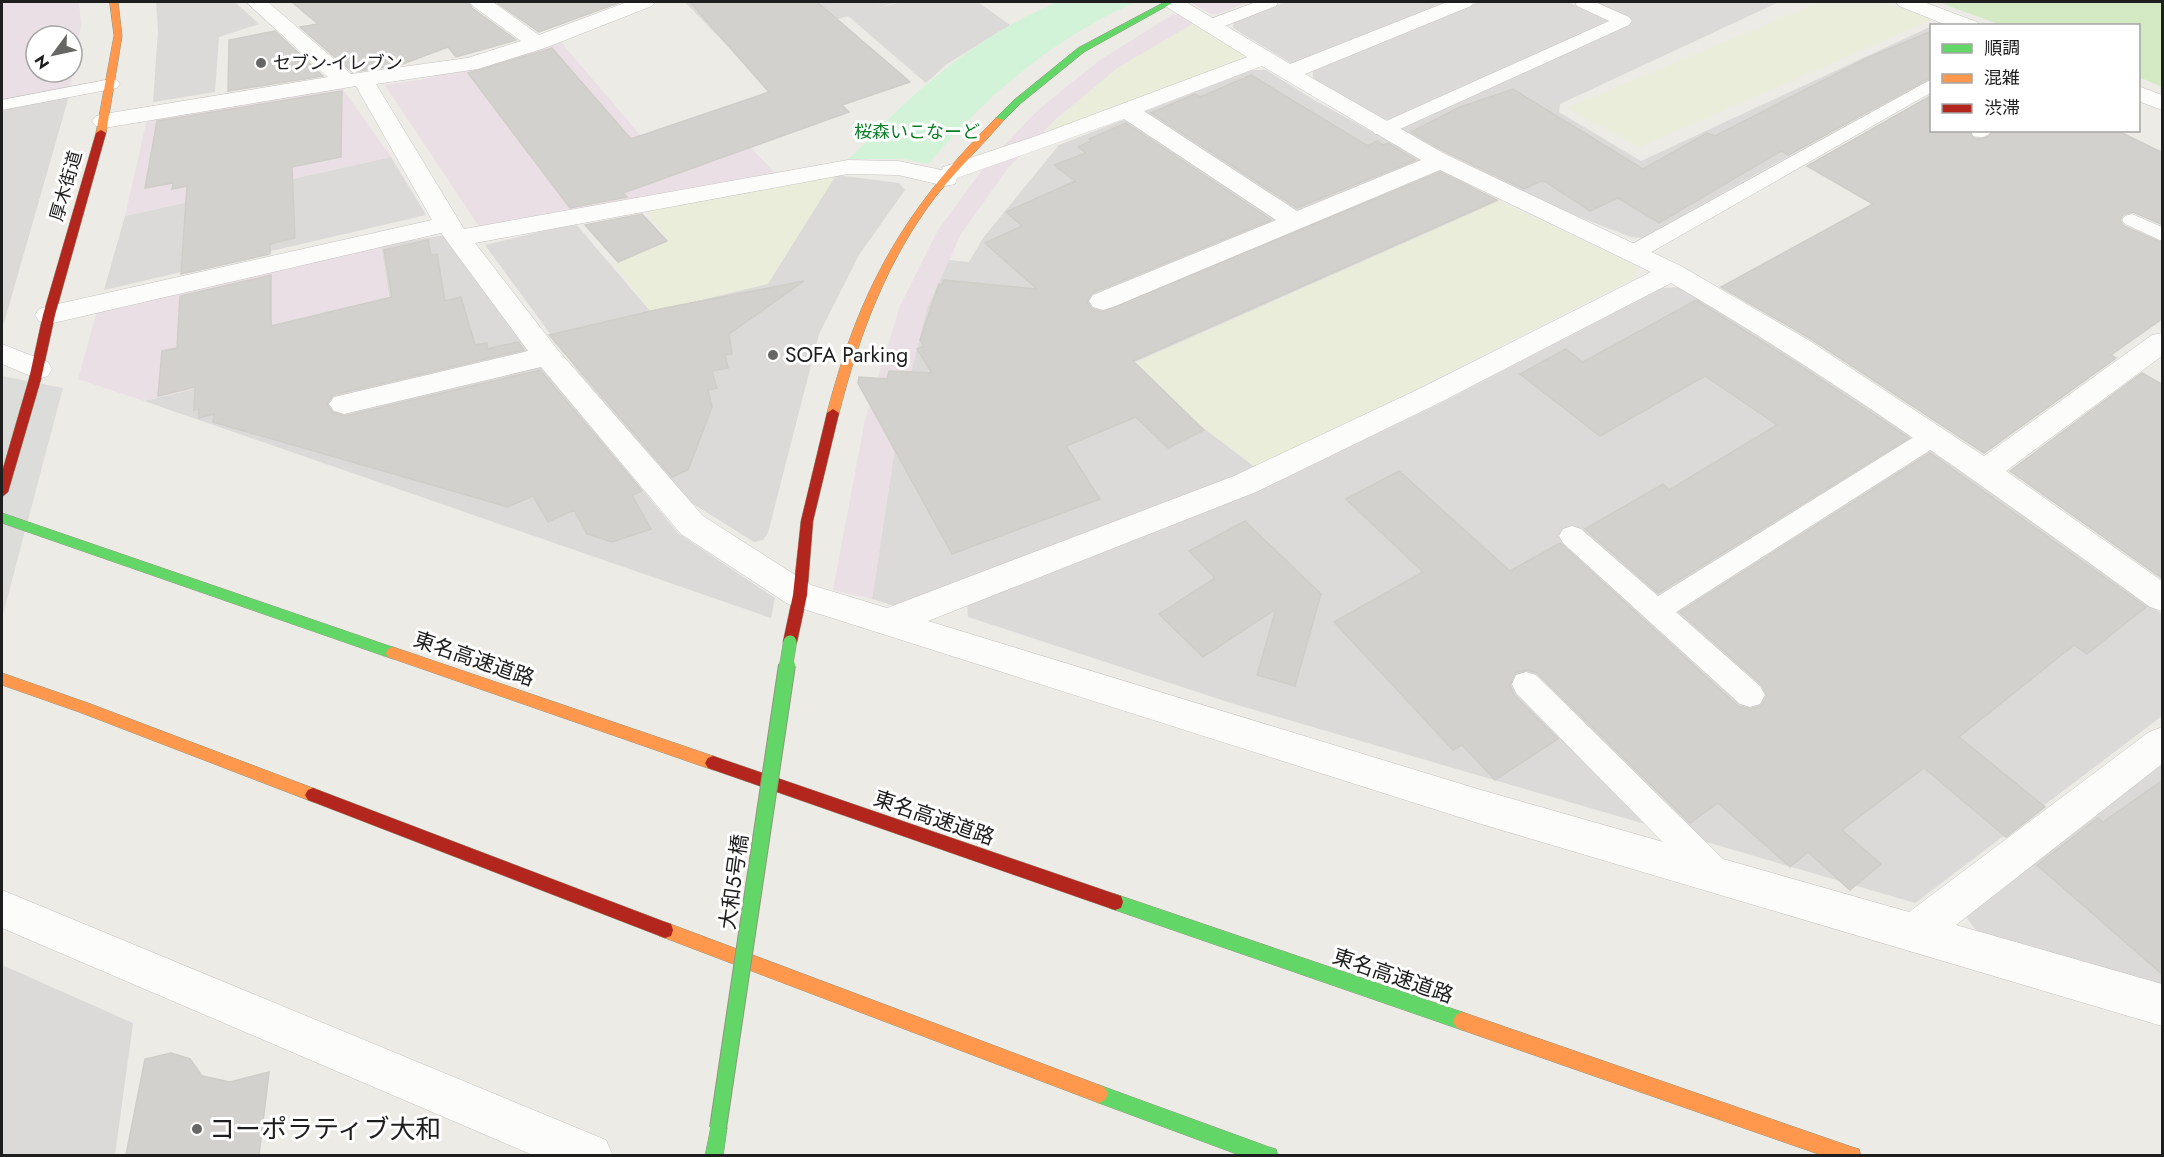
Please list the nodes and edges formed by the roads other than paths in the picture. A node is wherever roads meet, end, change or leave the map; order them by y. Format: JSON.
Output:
{"nodes":[{"id":1,"x":114,"y":2,"type":"edge"},
{"id":2,"x":256,"y":2,"type":"edge"},
{"id":3,"x":480,"y":2,"type":"edge"},
{"id":4,"x":645,"y":2,"type":"edge"},
{"id":5,"x":1171,"y":2,"type":"edge"},
{"id":6,"x":1270,"y":2,"type":"edge"},
{"id":7,"x":1464,"y":2,"type":"edge"},
{"id":8,"x":1583,"y":2,"type":"edge"},
{"id":9,"x":1906,"y":2,"type":"edge"},
{"id":10,"x":1965,"y":24,"type":"edge"},
{"id":11,"x":1211,"y":25,"type":"junction"},
{"id":12,"x":537,"y":43,"type":"junction"},
{"id":13,"x":1264,"y":58,"type":"junction"},
{"id":14,"x":1290,"y":72,"type":"junction"},
{"id":15,"x":354,"y":80,"type":"junction"},
{"id":16,"x":111,"y":84,"type":"junction"},
{"id":17,"x":1930,"y":85,"type":"edge"},
{"id":18,"x":2140,"y":93,"type":"edge"},
{"id":19,"x":2163,"y":103,"type":"edge"},
{"id":20,"x":2,"y":105,"type":"edge"},
{"id":21,"x":1128,"y":110,"type":"junction"},
{"id":22,"x":104,"y":121,"type":"junction"},
{"id":23,"x":1382,"y":130,"type":"junction"},
{"id":24,"x":1440,"y":161,"type":"junction"},
{"id":25,"x":949,"y":175,"type":"junction"},
{"id":26,"x":2132,"y":220,"type":"dead end"},
{"id":27,"x":1295,"y":221,"type":"junction"},
{"id":28,"x":453,"y":231,"type":"junction"},
{"id":29,"x":2163,"y":235,"type":"edge"},
{"id":30,"x":1633,"y":253,"type":"junction"},
{"id":31,"x":1672,"y":272,"type":"junction"},
{"id":32,"x":1103,"y":301,"type":"dead end"},
{"id":33,"x":49,"y":315,"type":"junction"},
{"id":34,"x":2163,"y":342,"type":"edge"},
{"id":35,"x":2,"y":353,"type":"edge"},
{"id":36,"x":547,"y":356,"type":"junction"},
{"id":37,"x":36,"y":374,"type":"junction"},
{"id":38,"x":344,"y":404,"type":"dead end"},
{"id":39,"x":1934,"y":436,"type":"junction"},
{"id":40,"x":1984,"y":472,"type":"junction"},
{"id":41,"x":2,"y":492,"type":"edge"},
{"id":42,"x":2,"y":518,"type":"edge"},
{"id":43,"x":1572,"y":536,"type":"dead end"},
{"id":44,"x":800,"y":595,"type":"junction"},
{"id":45,"x":2163,"y":598,"type":"edge"},
{"id":46,"x":1656,"y":610,"type":"junction"},
{"id":47,"x":888,"y":622,"type":"junction"},
{"id":48,"x":2,"y":679,"type":"edge"},
{"id":49,"x":1526,"y":684,"type":"dead end"},
{"id":50,"x":1750,"y":695,"type":"dead end"},
{"id":51,"x":2163,"y":743,"type":"edge"},
{"id":52,"x":1717,"y":875,"type":"junction"},
{"id":53,"x":2,"y":909,"type":"edge"},
{"id":54,"x":1914,"y":933,"type":"junction"},
{"id":55,"x":2163,"y":1005,"type":"edge"},
{"id":56,"x":590,"y":1155,"type":"edge"},
{"id":57,"x":714,"y":1155,"type":"edge"},
{"id":58,"x":1269,"y":1155,"type":"edge"},
{"id":59,"x":1852,"y":1155,"type":"edge"}],
"edges":[{"from":1,"to":16,"type":"main road","name":"厚木街道"},
{"from":2,"to":15,"type":"street"},
{"from":3,"to":12,"type":"street"},
{"from":4,"to":12,"type":"street"},
{"from":5,"to":11,"type":"street"},
{"from":5,"to":25,"type":"main road","name":"大和５号橋"},
{"from":6,"to":11,"type":"lane"},
{"from":7,"to":14,"type":"street"},
{"from":8,"to":23,"type":"lane"},
{"from":9,"to":10,"type":"street"},
{"from":11,"to":13,"type":"street"},
{"from":12,"to":15,"type":"street"},
{"from":13,"to":14,"type":"street"},
{"from":13,"to":21,"type":"street"},
{"from":14,"to":23,"type":"street"},
{"from":15,"to":22,"type":"street"},
{"from":15,"to":28,"type":"street"},
{"from":16,"to":20,"type":"lane"},
{"from":16,"to":22,"type":"main road","name":"厚木街道"},
{"from":17,"to":30,"type":"lane"},
{"from":18,"to":19,"type":"street"},
{"from":21,"to":25,"type":"street"},
{"from":21,"to":27,"type":"street"},
{"from":22,"to":33,"type":"main road","name":"厚木街道"},
{"from":23,"to":24,"type":"street"},
{"from":24,"to":27,"type":"street"},
{"from":24,"to":30,"type":"street"},
{"from":25,"to":28,"type":"street"},
{"from":25,"to":44,"type":"main road","name":"大和５号橋"},
{"from":26,"to":29,"type":"lane"},
{"from":27,"to":32,"type":"street"},
{"from":28,"to":33,"type":"street"},
{"from":28,"to":36,"type":"street"},
{"from":30,"to":31,"type":"street"},
{"from":31,"to":39,"type":"street"},
{"from":31,"to":47,"type":"street"},
{"from":33,"to":37,"type":"main road","name":"厚木街道"},
{"from":34,"to":40,"type":"street"},
{"from":35,"to":37,"type":"street"},
{"from":36,"to":38,"type":"street"},
{"from":36,"to":44,"type":"street"},
{"from":37,"to":41,"type":"main road","name":"厚木街道"},
{"from":39,"to":40,"type":"street"},
{"from":39,"to":46,"type":"lane"},
{"from":40,"to":45,"type":"street"},
{"from":42,"to":59,"type":"main road","name":"東名高速道路"},
{"from":43,"to":46,"type":"lane"},
{"from":44,"to":47,"type":"street"},
{"from":44,"to":57,"type":"main road","name":"大和５号橋","bridge":true},
{"from":46,"to":50,"type":"lane"},
{"from":47,"to":52,"type":"street"},
{"from":48,"to":58,"type":"main road"},
{"from":49,"to":52,"type":"lane"},
{"from":51,"to":54,"type":"street"},
{"from":52,"to":54,"type":"street"},
{"from":53,"to":56,"type":"street"},
{"from":54,"to":55,"type":"street"}]}
